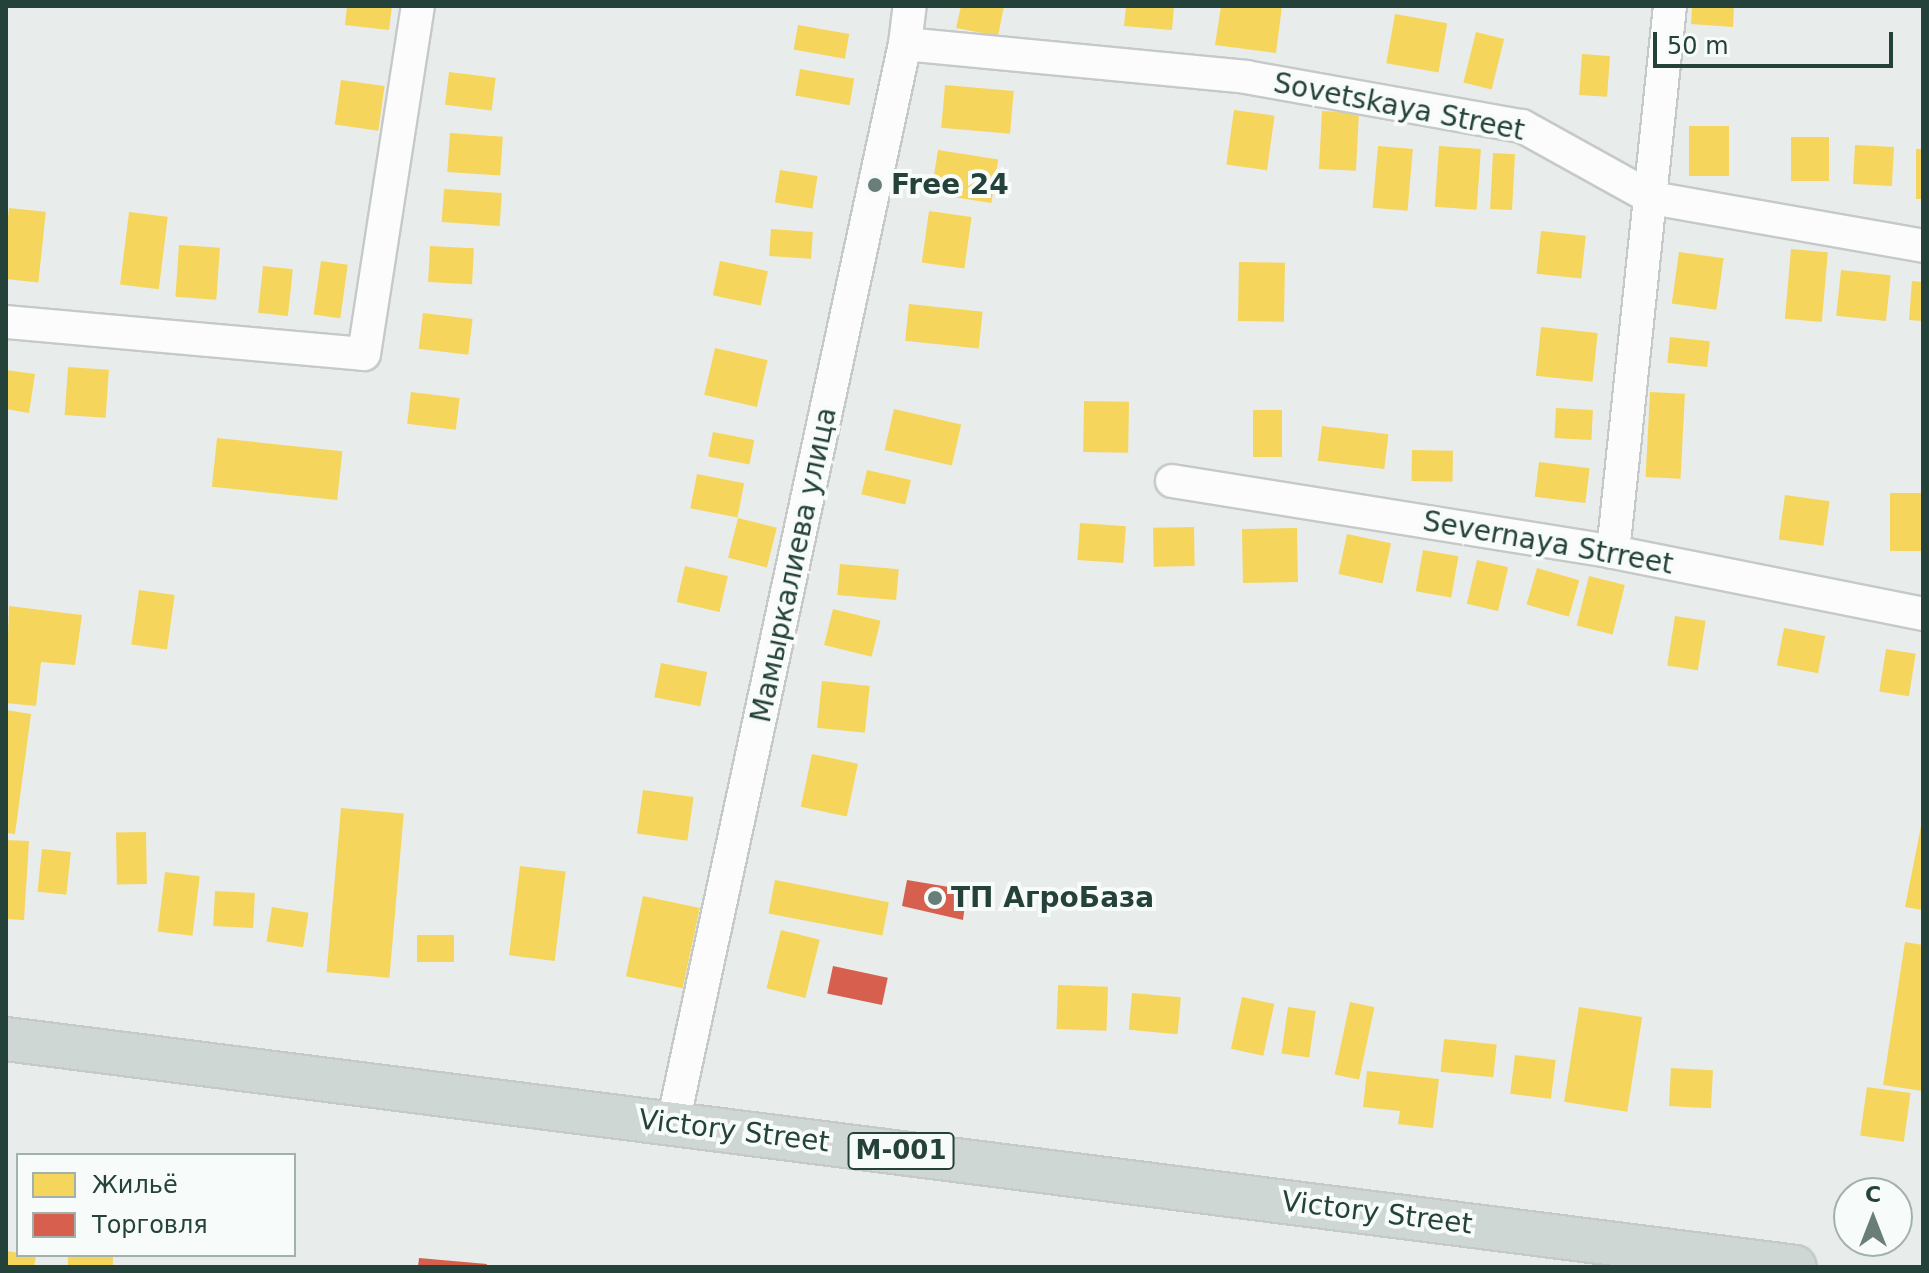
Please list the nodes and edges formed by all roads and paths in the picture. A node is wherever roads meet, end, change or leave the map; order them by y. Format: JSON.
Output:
{"nodes":[{"id":1,"x":418,"y":6,"type":"edge"},
{"id":2,"x":910,"y":6,"type":"edge"},
{"id":3,"x":1670,"y":6,"type":"edge"},
{"id":4,"x":905,"y":44,"type":"junction"},
{"id":5,"x":1652,"y":198,"type":"junction"},
{"id":6,"x":1923,"y":246,"type":"edge"},
{"id":7,"x":6,"y":322,"type":"edge"},
{"id":8,"x":1172,"y":481,"type":"dead end"},
{"id":9,"x":1613,"y":552,"type":"junction"},
{"id":10,"x":1923,"y":614,"type":"edge"},
{"id":11,"x":6,"y":1039,"type":"edge"},
{"id":12,"x":673,"y":1123,"type":"junction"},
{"id":13,"x":1795,"y":1267,"type":"edge"}],
"edges":[{"from":1,"to":7,"type":"street"},
{"from":2,"to":4,"type":"street","name":"Мамыркалиева улица"},
{"from":3,"to":5,"type":"street"},
{"from":4,"to":5,"type":"street","name":"Sovetskaya Street"},
{"from":4,"to":12,"type":"street","name":"Мамыркалиева улица"},
{"from":5,"to":6,"type":"street","name":"Sovetskaya Street"},
{"from":5,"to":9,"type":"street"},
{"from":8,"to":9,"type":"street","name":"Severnaya Strreet"},
{"from":9,"to":10,"type":"street","name":"Severnaya Strreet"},
{"from":11,"to":12,"type":"main road","name":"Victory Street","number":"М-001"},
{"from":12,"to":13,"type":"main road","name":"Victory Street","number":"М-001"}]}
